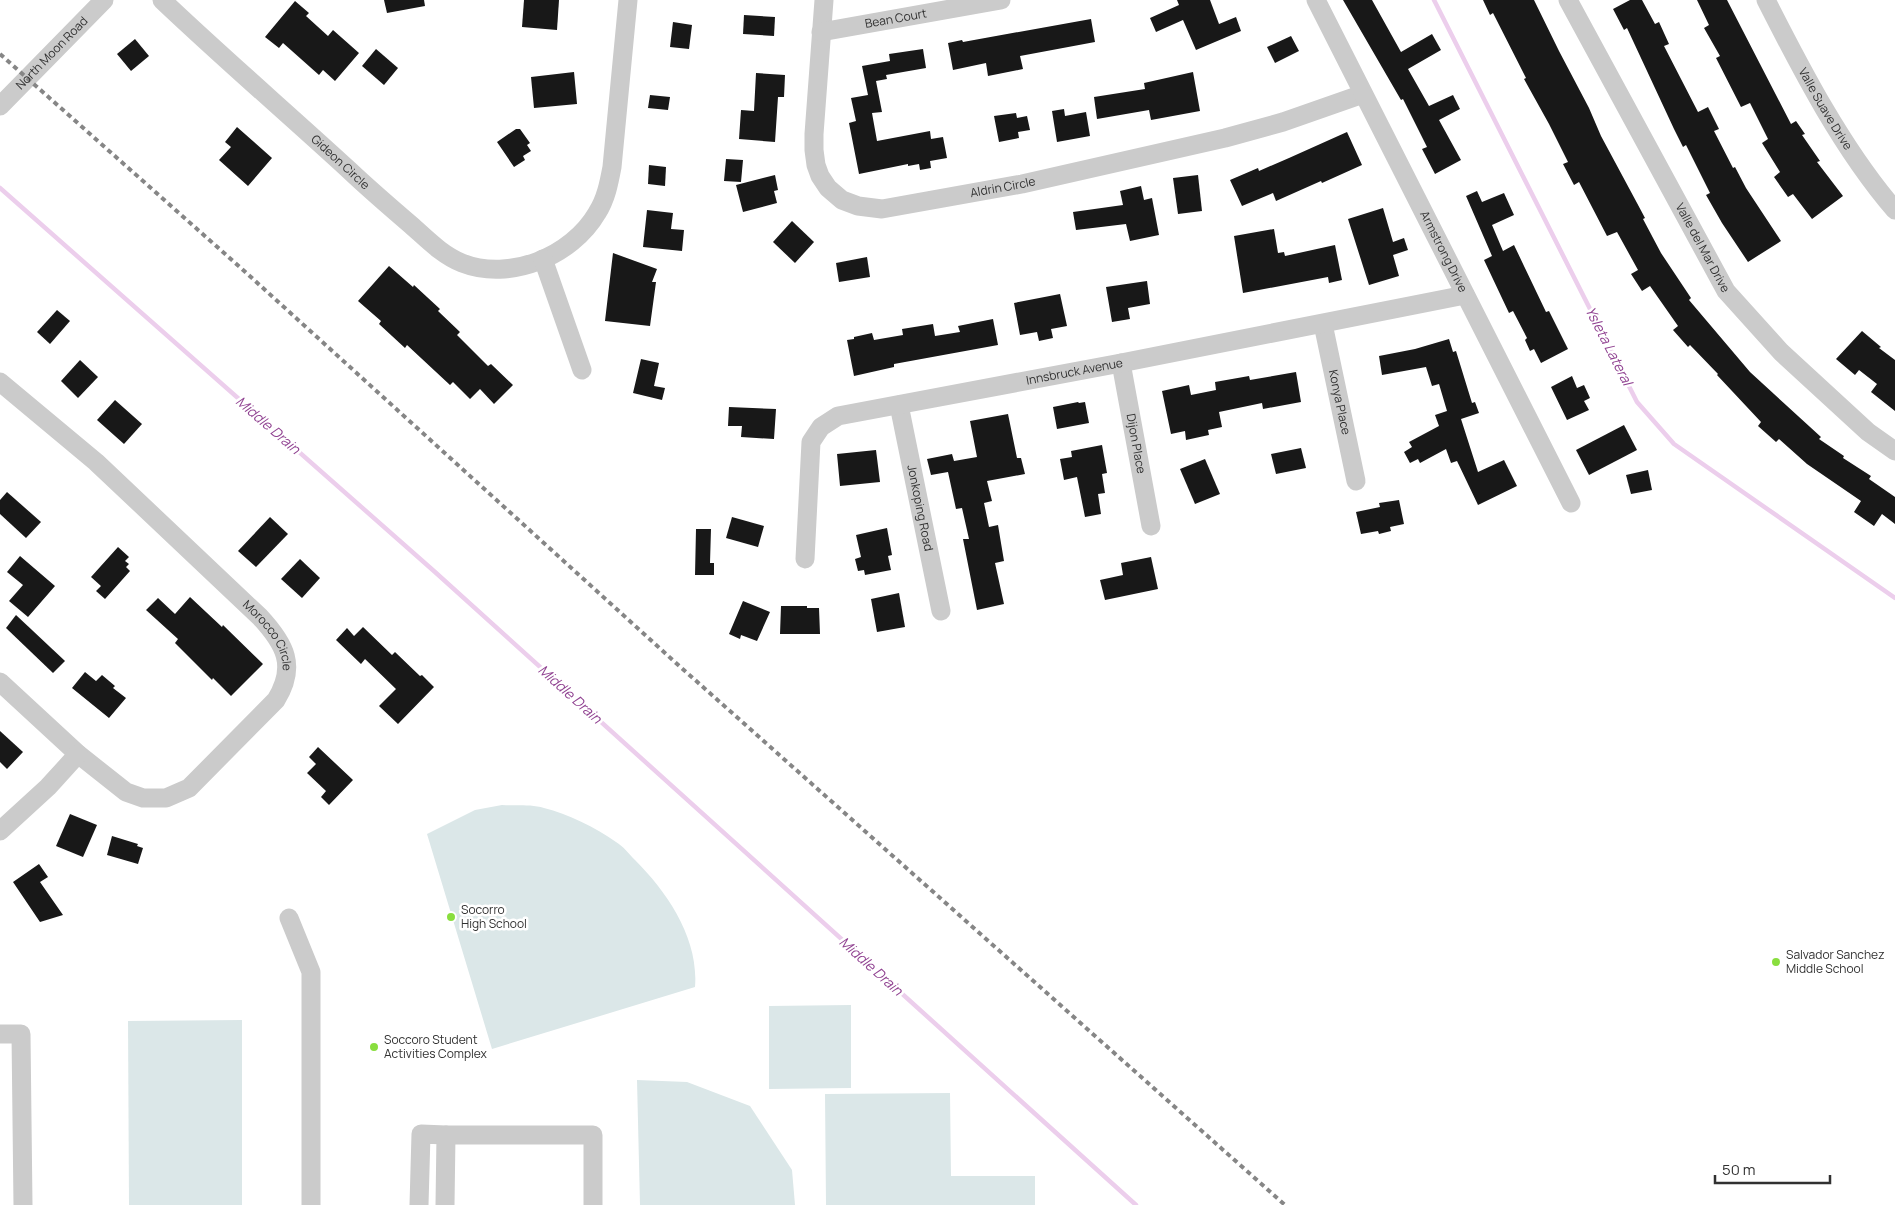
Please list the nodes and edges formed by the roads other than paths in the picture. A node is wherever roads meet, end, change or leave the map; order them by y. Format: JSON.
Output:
{"nodes":[{"id":1,"x":104,"y":0,"type":"edge"},
{"id":2,"x":162,"y":0,"type":"edge"},
{"id":3,"x":628,"y":0,"type":"edge"},
{"id":4,"x":824,"y":0,"type":"edge"},
{"id":5,"x":1001,"y":0,"type":"edge"},
{"id":6,"x":1316,"y":0,"type":"edge"},
{"id":7,"x":1568,"y":0,"type":"edge"},
{"id":8,"x":1766,"y":0,"type":"edge"},
{"id":9,"x":821,"y":32,"type":"junction"},
{"id":10,"x":1363,"y":94,"type":"junction"},
{"id":11,"x":0,"y":106,"type":"edge"},
{"id":12,"x":1895,"y":210,"type":"edge"},
{"id":13,"x":543,"y":259,"type":"junction"},
{"id":14,"x":1465,"y":295,"type":"junction"},
{"id":15,"x":1323,"y":324,"type":"junction"},
{"id":16,"x":1122,"y":363,"type":"junction"},
{"id":17,"x":582,"y":370,"type":"dead end"},
{"id":18,"x":0,"y":382,"type":"edge"},
{"id":19,"x":899,"y":405,"type":"junction"},
{"id":20,"x":1895,"y":451,"type":"edge"},
{"id":21,"x":1356,"y":481,"type":"dead end"},
{"id":22,"x":1570,"y":504,"type":"dead end"},
{"id":23,"x":1151,"y":526,"type":"dead end"},
{"id":24,"x":805,"y":559,"type":"dead end"},
{"id":25,"x":941,"y":611,"type":"dead end"},
{"id":26,"x":0,"y":682,"type":"edge"},
{"id":27,"x":78,"y":754,"type":"junction"},
{"id":28,"x":0,"y":831,"type":"edge"},
{"id":29,"x":289,"y":918,"type":"dead end"},
{"id":30,"x":0,"y":1034,"type":"edge"},
{"id":31,"x":446,"y":1135,"type":"junction"},
{"id":32,"x":23,"y":1205,"type":"edge"},
{"id":33,"x":311,"y":1205,"type":"edge"},
{"id":34,"x":419,"y":1205,"type":"edge"},
{"id":35,"x":445,"y":1205,"type":"edge"},
{"id":36,"x":593,"y":1205,"type":"edge"}],
"edges":[{"from":1,"to":11,"type":"street","name":"North Moon Road"},
{"from":2,"to":13,"type":"street","name":"Gideon Circle"},
{"from":3,"to":13,"type":"street","name":"Gideon Circle"},
{"from":4,"to":9,"type":"street","name":"Aldrin Circle"},
{"from":5,"to":9,"type":"street","name":"Bean Court"},
{"from":6,"to":10,"type":"street","name":"Armstrong Drive"},
{"from":7,"to":20,"type":"street","name":"Valle del Mar Drive"},
{"from":8,"to":12,"type":"street","name":"Valle Suave Drive"},
{"from":9,"to":10,"type":"street","name":"Aldrin Circle"},
{"from":10,"to":14,"type":"street","name":"Armstrong Drive"},
{"from":13,"to":17,"type":"street"},
{"from":14,"to":15,"type":"street","name":"Innsbruck Avenue"},
{"from":14,"to":22,"type":"street","name":"Armstrong Drive"},
{"from":15,"to":16,"type":"street","name":"Innsbruck Avenue"},
{"from":15,"to":21,"type":"street","name":"Konya Place"},
{"from":16,"to":19,"type":"street","name":"Innsbruck Avenue"},
{"from":16,"to":23,"type":"street","name":"Dijon Place"},
{"from":18,"to":27,"type":"street","name":"Morocco Circle"},
{"from":19,"to":24,"type":"street","name":"Innsbruck Avenue"},
{"from":19,"to":25,"type":"street","name":"Jonkoping Road"},
{"from":26,"to":27,"type":"street","name":"Morocco Circle"},
{"from":27,"to":28,"type":"street"},
{"from":29,"to":33,"type":"street"},
{"from":30,"to":32,"type":"street"},
{"from":31,"to":34,"type":"street"},
{"from":31,"to":35,"type":"street"},
{"from":31,"to":36,"type":"street"}]}
